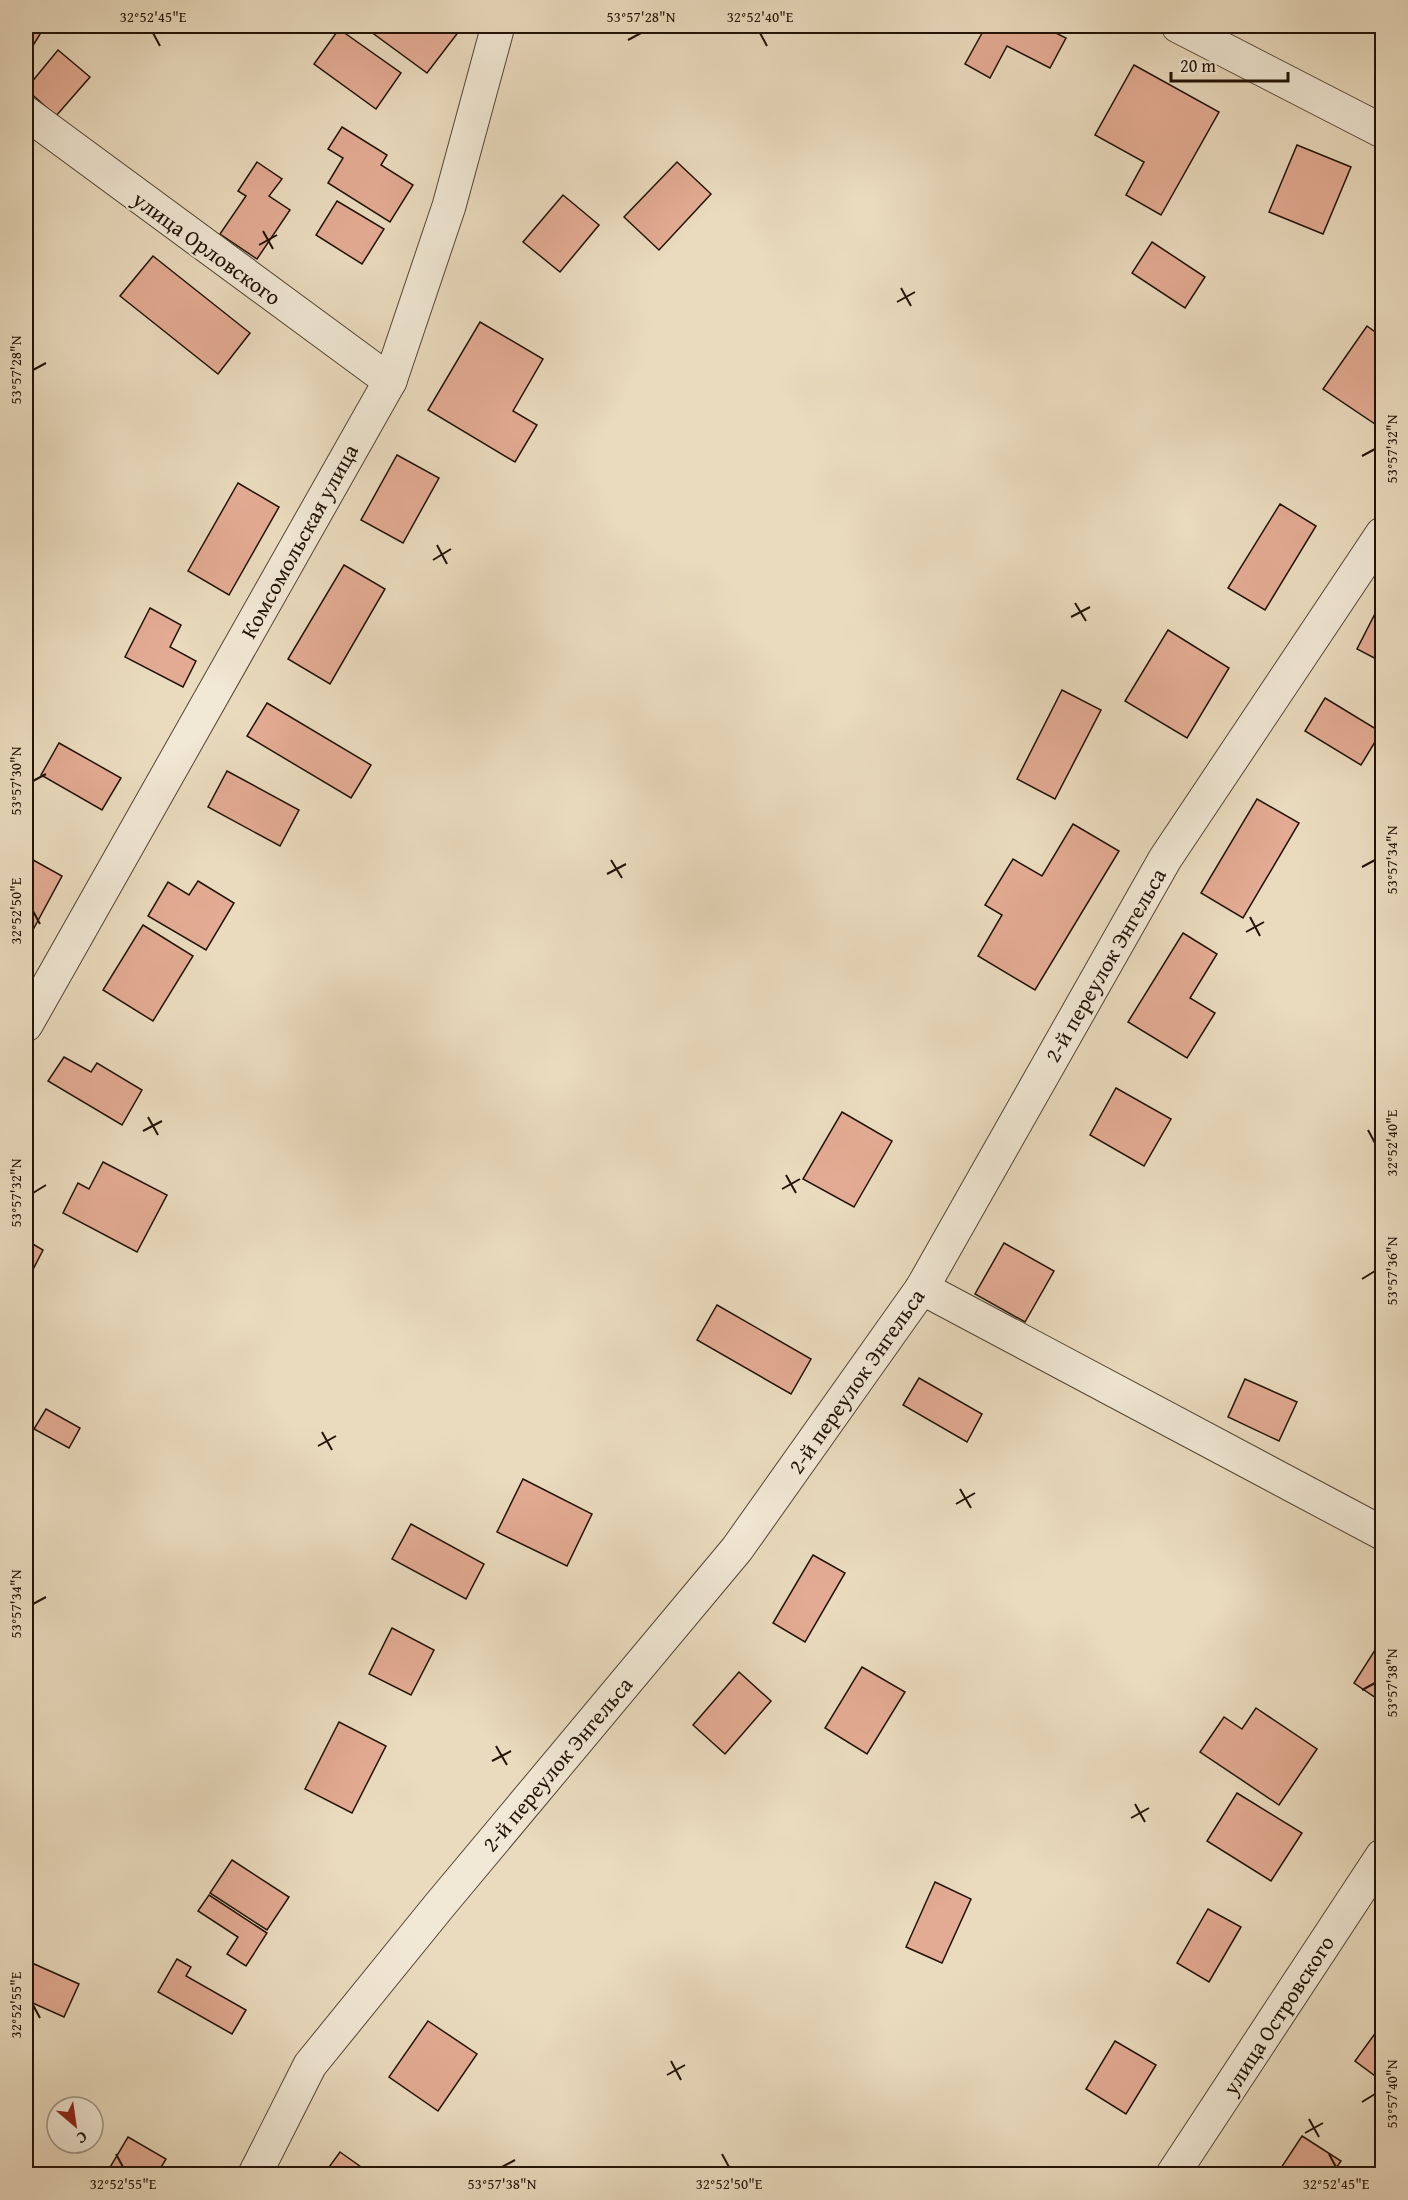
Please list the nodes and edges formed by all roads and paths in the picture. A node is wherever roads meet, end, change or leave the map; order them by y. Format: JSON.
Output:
{"nodes":[{"id":1,"x":498,"y":26,"type":"edge"},
{"id":2,"x":1178,"y":26,"type":"edge"},
{"id":3,"x":26,"y":113,"type":"edge"},
{"id":4,"x":1383,"y":130,"type":"edge"},
{"id":5,"x":390,"y":381,"type":"junction"},
{"id":6,"x":1383,"y":534,"type":"edge"},
{"id":7,"x":26,"y":1025,"type":"edge"},
{"id":8,"x":922,"y":1288,"type":"junction"},
{"id":9,"x":1383,"y":1533,"type":"edge"},
{"id":10,"x":1383,"y":1856,"type":"edge"},
{"id":11,"x":255,"y":2175,"type":"edge"},
{"id":12,"x":1173,"y":2175,"type":"edge"}],
"edges":[{"from":1,"to":5,"type":"street","name":"Комсомольская улица"},
{"from":2,"to":4,"type":"street"},
{"from":3,"to":5,"type":"street","name":"улица Орловского"},
{"from":5,"to":7,"type":"street","name":"Комсомольская улица"},
{"from":6,"to":8,"type":"street","name":"2-й переулок Энгельса"},
{"from":8,"to":9,"type":"street"},
{"from":8,"to":11,"type":"street","name":"2-й переулок Энгельса"},
{"from":10,"to":12,"type":"street","name":"улица Островского"}]}
